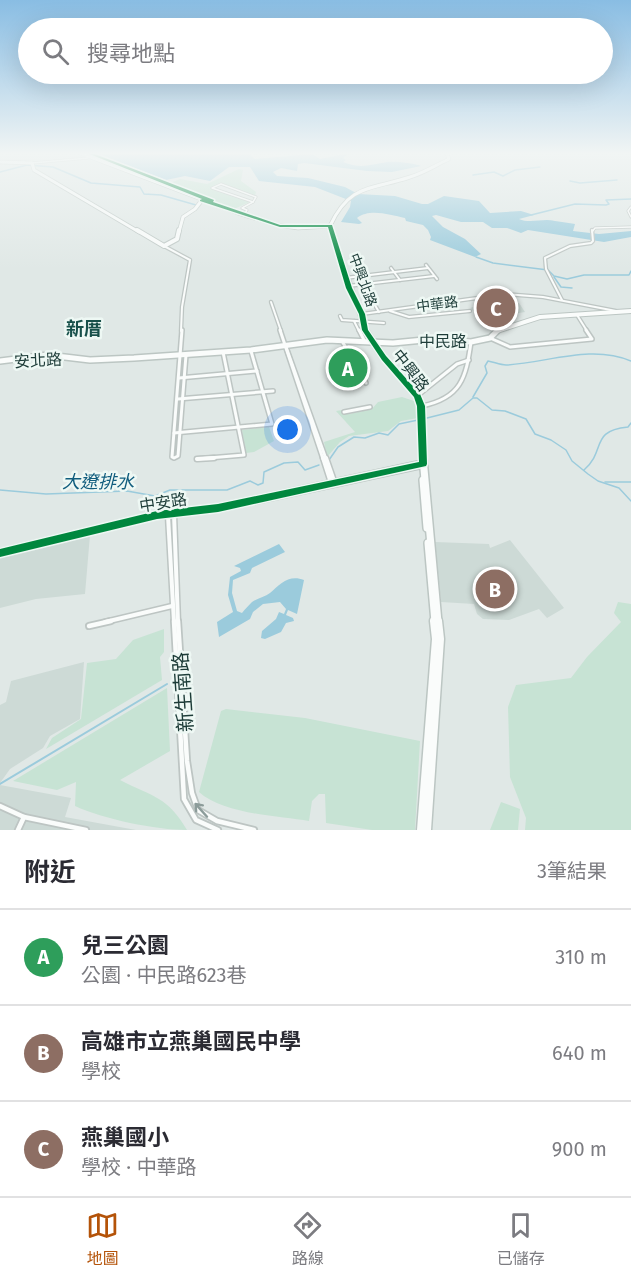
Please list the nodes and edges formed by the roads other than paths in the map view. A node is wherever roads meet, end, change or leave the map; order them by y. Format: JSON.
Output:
{"nodes":[{"id":1,"x":74,"y":192,"type":"edge"},
{"id":2,"x":175,"y":192,"type":"edge"},
{"id":3,"x":223,"y":192,"type":"edge"},
{"id":4,"x":241,"y":192,"type":"edge"},
{"id":5,"x":361,"y":192,"type":"edge"},
{"id":6,"x":201,"y":202,"type":"junction"},
{"id":7,"x":253,"y":202,"type":"junction"},
{"id":8,"x":631,"y":207,"type":"edge"},
{"id":9,"x":244,"y":215,"type":"junction"},
{"id":10,"x":631,"y":216,"type":"edge"},
{"id":11,"x":330,"y":226,"type":"junction"},
{"id":12,"x":631,"y":227,"type":"edge"},
{"id":13,"x":164,"y":246,"type":"junction"},
{"id":14,"x":391,"y":268,"type":"dead end"},
{"id":15,"x":394,"y":272,"type":"junction"},
{"id":16,"x":434,"y":276,"type":"junction"},
{"id":17,"x":345,"y":278,"type":"junction"},
{"id":18,"x":437,"y":279,"type":"dead end"},
{"id":19,"x":400,"y":280,"type":"junction"},
{"id":20,"x":363,"y":285,"type":"junction"},
{"id":21,"x":348,"y":286,"type":"junction"},
{"id":22,"x":562,"y":300,"type":"junction"},
{"id":23,"x":271,"y":302,"type":"dead end"},
{"id":24,"x":388,"y":311,"type":"junction"},
{"id":25,"x":470,"y":311,"type":"dead end"},
{"id":26,"x":631,"y":311,"type":"edge"},
{"id":27,"x":379,"y":312,"type":"junction"},
{"id":28,"x":618,"y":312,"type":"junction"},
{"id":29,"x":362,"y":314,"type":"junction"},
{"id":30,"x":576,"y":314,"type":"junction"},
{"id":31,"x":340,"y":316,"type":"dead end"},
{"id":32,"x":354,"y":321,"type":"junction"},
{"id":33,"x":363,"y":321,"type":"junction"},
{"id":34,"x":384,"y":323,"type":"dead end"},
{"id":35,"x":490,"y":338,"type":"junction"},
{"id":36,"x":342,"y":341,"type":"junction"},
{"id":37,"x":365,"y":342,"type":"junction"},
{"id":38,"x":373,"y":342,"type":"junction"},
{"id":39,"x":471,"y":342,"type":"junction"},
{"id":40,"x":285,"y":345,"type":"junction"},
{"id":41,"x":251,"y":350,"type":"junction"},
{"id":42,"x":223,"y":351,"type":"junction"},
{"id":43,"x":183,"y":354,"type":"junction"},
{"id":44,"x":76,"y":358,"type":"joint"},
{"id":45,"x":469,"y":360,"type":"junction"},
{"id":46,"x":0,"y":362,"type":"edge"},
{"id":47,"x":257,"y":371,"type":"junction"},
{"id":48,"x":227,"y":373,"type":"junction"},
{"id":49,"x":185,"y":377,"type":"junction"},
{"id":50,"x":179,"y":378,"type":"junction"},
{"id":51,"x":366,"y":383,"type":"dead end"},
{"id":52,"x":273,"y":391,"type":"dead end"},
{"id":53,"x":263,"y":392,"type":"junction"},
{"id":54,"x":232,"y":394,"type":"junction"},
{"id":55,"x":417,"y":396,"type":"junction"},
{"id":56,"x":183,"y":398,"type":"junction"},
{"id":57,"x":178,"y":399,"type":"junction"},
{"id":58,"x":421,"y":406,"type":"junction"},
{"id":59,"x":370,"y":407,"type":"dead end"},
{"id":60,"x":344,"y":412,"type":"dead end"},
{"id":61,"x":238,"y":428,"type":"junction"},
{"id":62,"x":179,"y":433,"type":"junction"},
{"id":63,"x":174,"y":434,"type":"junction"},
{"id":64,"x":197,"y":459,"type":"dead end"},
{"id":65,"x":423,"y":466,"type":"junction"},
{"id":66,"x":333,"y":483,"type":"junction"},
{"id":67,"x":171,"y":513,"type":"junction"},
{"id":68,"x":0,"y":553,"type":"edge"},
{"id":69,"x":431,"y":561,"type":"junction"},
{"id":70,"x":172,"y":605,"type":"junction"},
{"id":71,"x":89,"y":626,"type":"dead end"},
{"id":72,"x":0,"y":806,"type":"edge"},
{"id":73,"x":24,"y":817,"type":"junction"},
{"id":74,"x":18,"y":830,"type":"edge"},
{"id":75,"x":86,"y":830,"type":"edge"},
{"id":76,"x":218,"y":830,"type":"edge"},
{"id":77,"x":254,"y":830,"type":"edge"},
{"id":78,"x":421,"y":830,"type":"edge"},
{"id":79,"x":427,"y":830,"type":"edge"}],
"edges":[{"from":1,"to":13,"type":"street"},
{"from":2,"to":6,"type":"street"},
{"from":3,"to":7,"type":"street"},
{"from":4,"to":7,"type":"street"},
{"from":5,"to":11,"type":"street"},
{"from":6,"to":9,"type":"street"},
{"from":6,"to":13,"type":"street"},
{"from":7,"to":9,"type":"street"},
{"from":8,"to":10,"type":"street"},
{"from":9,"to":11,"type":"street"},
{"from":11,"to":17,"type":"street","name":"中興北路"},
{"from":12,"to":22,"type":"street"},
{"from":13,"to":43,"type":"street"},
{"from":14,"to":15,"type":"street"},
{"from":15,"to":16,"type":"street"},
{"from":15,"to":17,"type":"street"},
{"from":15,"to":19,"type":"street"},
{"from":16,"to":18,"type":"street"},
{"from":16,"to":19,"type":"street"},
{"from":17,"to":21,"type":"street","name":"中興北路"},
{"from":19,"to":20,"type":"street"},
{"from":20,"to":21,"type":"street"},
{"from":20,"to":27,"type":"street"},
{"from":21,"to":29,"type":"street","name":"中興北路"},
{"from":22,"to":24,"type":"street","name":"中華路"},
{"from":22,"to":28,"type":"street","name":"中華路"},
{"from":23,"to":40,"type":"street"},
{"from":24,"to":25,"type":"street"},
{"from":24,"to":27,"type":"street","name":"中華路"},
{"from":26,"to":28,"type":"street","name":"中民路"},
{"from":27,"to":29,"type":"street","name":"中華路"},
{"from":28,"to":30,"type":"street","name":"中民路"},
{"from":29,"to":33,"type":"street","name":"中興北路"},
{"from":30,"to":35,"type":"street","name":"中民路"},
{"from":30,"to":35,"type":"street"},
{"from":31,"to":32,"type":"street"},
{"from":32,"to":33,"type":"street"},
{"from":32,"to":37,"type":"street"},
{"from":33,"to":34,"type":"street"},
{"from":33,"to":38,"type":"street","name":"中興北路"},
{"from":35,"to":39,"type":"street","name":"中民路"},
{"from":36,"to":37,"type":"street","name":"中民路"},
{"from":36,"to":40,"type":"street","name":"中民路"},
{"from":36,"to":51,"type":"street"},
{"from":37,"to":38,"type":"street","name":"中民路"},
{"from":38,"to":39,"type":"street","name":"中民路"},
{"from":38,"to":55,"type":"street","name":"中興路"},
{"from":39,"to":45,"type":"street"},
{"from":40,"to":41,"type":"street","name":"中民路"},
{"from":40,"to":66,"type":"street"},
{"from":41,"to":42,"type":"street","name":"中民路"},
{"from":41,"to":47,"type":"street"},
{"from":42,"to":43,"type":"street","name":"中民路"},
{"from":42,"to":48,"type":"street"},
{"from":43,"to":44,"type":"street","name":"中民路"},
{"from":43,"to":49,"type":"street"},
{"from":43,"to":50,"type":"street"},
{"from":44,"to":46,"type":"street","name":"安北路"},
{"from":45,"to":55,"type":"street"},
{"from":45,"to":58,"type":"street"},
{"from":47,"to":48,"type":"street"},
{"from":47,"to":53,"type":"street"},
{"from":48,"to":49,"type":"street"},
{"from":48,"to":54,"type":"street"},
{"from":49,"to":50,"type":"street"},
{"from":49,"to":56,"type":"street"},
{"from":50,"to":57,"type":"street"},
{"from":52,"to":53,"type":"street"},
{"from":53,"to":54,"type":"street"},
{"from":53,"to":61,"type":"street"},
{"from":54,"to":56,"type":"street"},
{"from":54,"to":61,"type":"street"},
{"from":55,"to":58,"type":"street","name":"中興路"},
{"from":56,"to":57,"type":"street"},
{"from":56,"to":62,"type":"street"},
{"from":57,"to":63,"type":"street"},
{"from":58,"to":65,"type":"street","name":"中興路"},
{"from":59,"to":60,"type":"street"},
{"from":61,"to":62,"type":"street"},
{"from":61,"to":64,"type":"street"},
{"from":62,"to":63,"type":"street"},
{"from":62,"to":63,"type":"street"},
{"from":65,"to":66,"type":"street","name":"中安路"},
{"from":65,"to":69,"type":"street","name":"中興路"},
{"from":66,"to":67,"type":"street","name":"中安路"},
{"from":67,"to":68,"type":"street","name":"中安路"},
{"from":67,"to":70,"type":"street","name":"新生南路"},
{"from":77,"to":67,"type":"street","name":"新生南路","one_way":true},
{"from":69,"to":78,"type":"street","name":"中興路"},
{"from":69,"to":79,"type":"street","name":"中興路"},
{"from":70,"to":71,"type":"street"},
{"from":70,"to":76,"type":"street","name":"新生南路"},
{"from":72,"to":73,"type":"street"},
{"from":73,"to":74,"type":"street"},
{"from":73,"to":75,"type":"street"}]}
